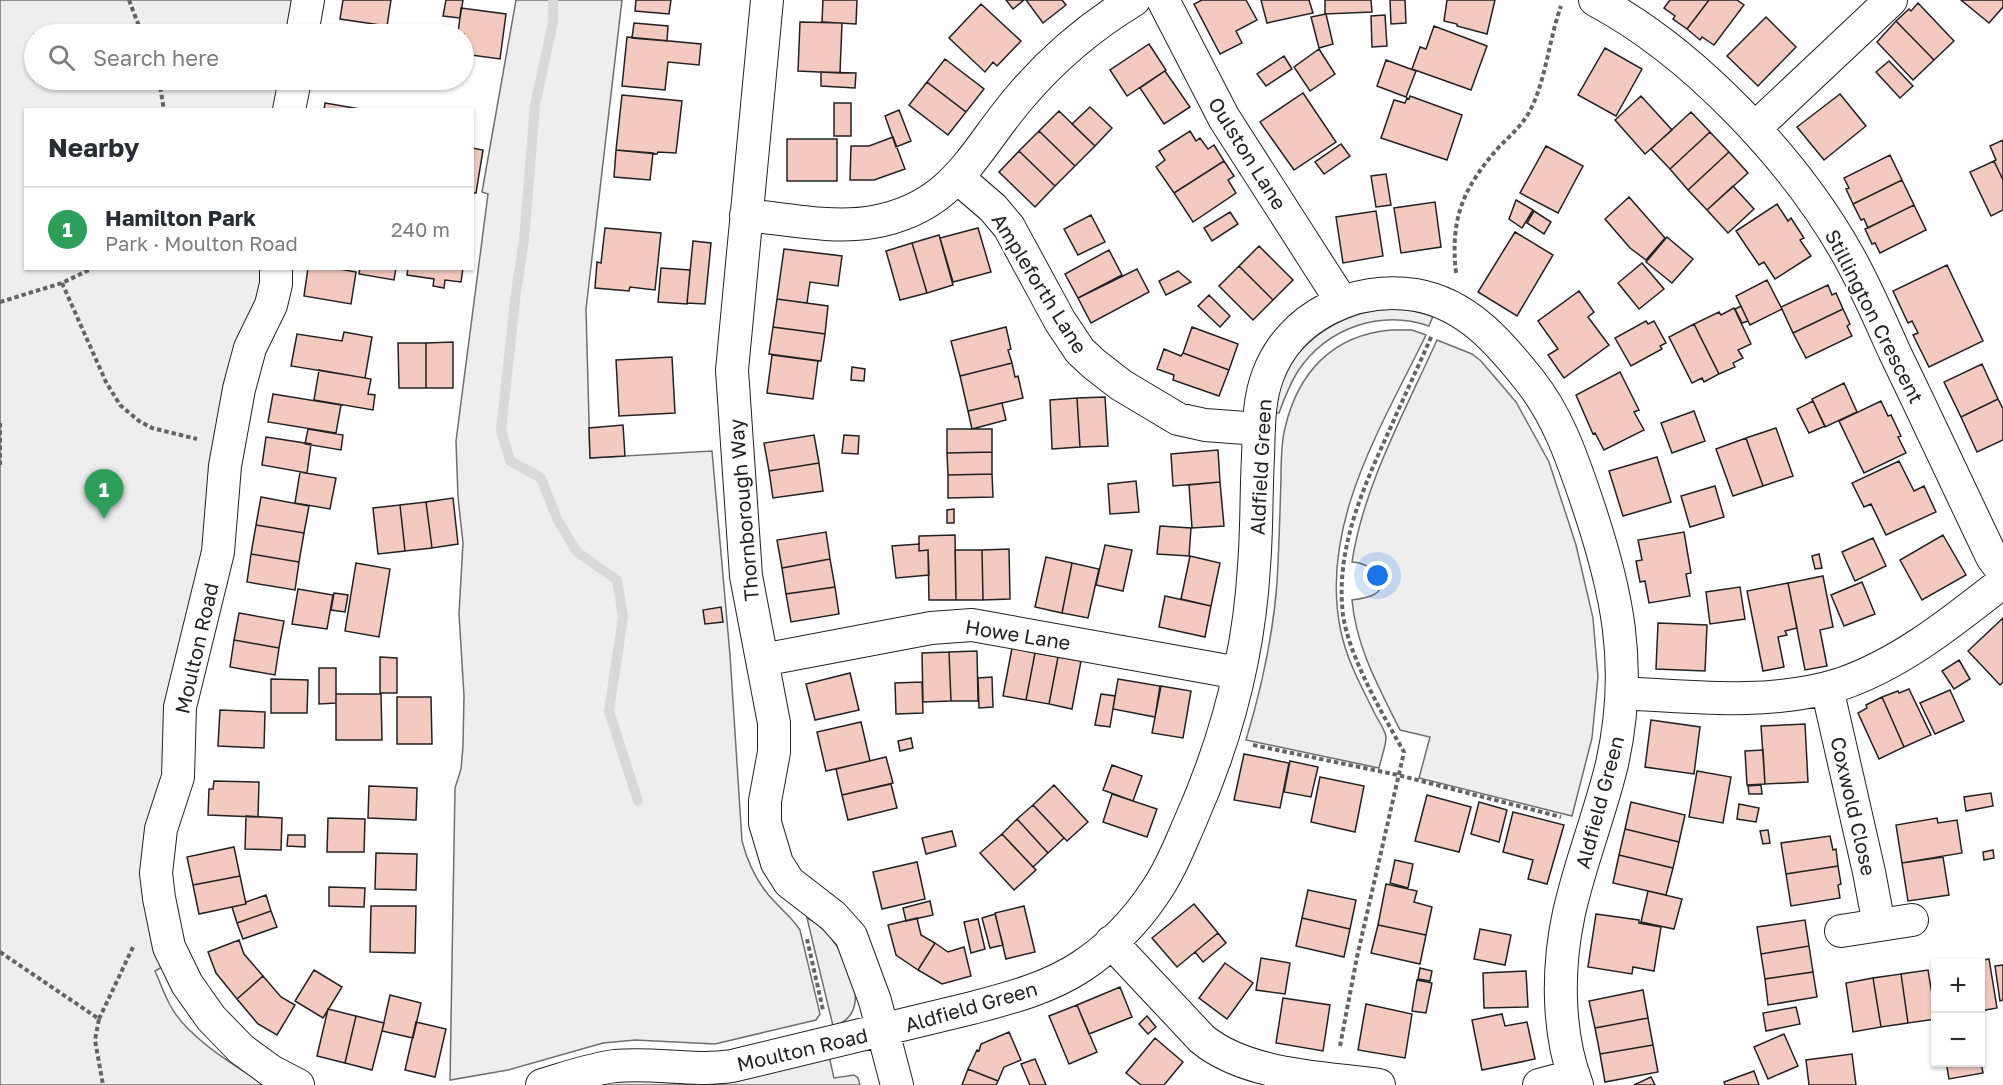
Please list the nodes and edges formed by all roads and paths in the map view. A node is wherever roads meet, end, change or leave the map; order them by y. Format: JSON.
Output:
{"nodes":[{"id":1,"x":129,"y":0,"type":"edge"},
{"id":2,"x":308,"y":0,"type":"edge"},
{"id":3,"x":767,"y":0,"type":"edge"},
{"id":4,"x":1134,"y":0,"type":"edge"},
{"id":5,"x":1163,"y":0,"type":"edge"},
{"id":6,"x":1563,"y":0,"type":"edge"},
{"id":7,"x":1595,"y":0,"type":"edge"},
{"id":8,"x":1892,"y":0,"type":"edge"},
{"id":9,"x":138,"y":24,"type":"edge"},
{"id":10,"x":304,"y":24,"type":"edge"},
{"id":11,"x":161,"y":90,"type":"edge"},
{"id":12,"x":293,"y":90,"type":"edge"},
{"id":13,"x":164,"y":108,"type":"edge"},
{"id":14,"x":289,"y":108,"type":"edge"},
{"id":15,"x":1755,"y":128,"type":"junction"},
{"id":16,"x":957,"y":177,"type":"junction"},
{"id":17,"x":746,"y":215,"type":"junction"},
{"id":18,"x":89,"y":270,"type":"edge"},
{"id":19,"x":276,"y":270,"type":"edge"},
{"id":20,"x":62,"y":283,"type":"junction"},
{"id":21,"x":0,"y":302,"type":"edge"},
{"id":22,"x":1342,"y":302,"type":"junction"},
{"id":23,"x":1446,"y":304,"type":"junction"},
{"id":24,"x":0,"y":423,"type":"edge"},
{"id":25,"x":1258,"y":429,"type":"junction"},
{"id":26,"x":229,"y":446,"type":"junction"},
{"id":27,"x":0,"y":468,"type":"edge"},
{"id":28,"x":2003,"y":572,"type":"edge"},
{"id":29,"x":2003,"y":582,"type":"edge"},
{"id":30,"x":762,"y":660,"type":"junction"},
{"id":31,"x":1239,"y":673,"type":"junction"},
{"id":32,"x":1827,"y":688,"type":"junction"},
{"id":33,"x":1623,"y":693,"type":"junction"},
{"id":34,"x":1223,"y":739,"type":"junction"},
{"id":35,"x":1398,"y":775,"type":"junction"},
{"id":36,"x":1595,"y":825,"type":"junction"},
{"id":37,"x":795,"y":888,"type":"junction"},
{"id":38,"x":1912,"y":920,"type":"dead end"},
{"id":39,"x":1879,"y":926,"type":"junction"},
{"id":40,"x":1841,"y":932,"type":"dead end"},
{"id":41,"x":166,"y":934,"type":"junction"},
{"id":42,"x":1111,"y":942,"type":"junction"},
{"id":43,"x":0,"y":952,"type":"edge"},
{"id":44,"x":99,"y":1019,"type":"junction"},
{"id":45,"x":884,"y":1030,"type":"junction"},
{"id":46,"x":831,"y":1043,"type":"junction"},
{"id":47,"x":1335,"y":1079,"type":"junction"},
{"id":48,"x":1575,"y":1080,"type":"edge"},
{"id":49,"x":103,"y":1085,"type":"edge"},
{"id":50,"x":298,"y":1085,"type":"edge"},
{"id":51,"x":542,"y":1085,"type":"edge"},
{"id":52,"x":897,"y":1085,"type":"edge"},
{"id":53,"x":1379,"y":1085,"type":"edge"},
{"id":54,"x":1539,"y":1085,"type":"edge"}],
"edges":[{"from":1,"to":9,"type":"path"},
{"from":2,"to":10,"type":"street"},
{"from":3,"to":17,"type":"street","name":"Thornborough Way"},
{"from":4,"to":16,"type":"street"},
{"from":5,"to":22,"type":"street","name":"Oulston Lane"},
{"from":6,"to":23,"type":"path"},
{"from":7,"to":15,"type":"street","name":"Stillington Crescent"},
{"from":8,"to":15,"type":"street"},
{"from":11,"to":13,"type":"path"},
{"from":12,"to":14,"type":"street"},
{"from":15,"to":28,"type":"street","name":"Stillington Crescent"},
{"from":16,"to":17,"type":"street"},
{"from":16,"to":25,"type":"street","name":"Ampleforth Lane"},
{"from":17,"to":30,"type":"street","name":"Thornborough Way"},
{"from":18,"to":20,"type":"path"},
{"from":19,"to":26,"type":"street","name":"Moulton Road"},
{"from":20,"to":21,"type":"path"},
{"from":20,"to":26,"type":"path"},
{"from":22,"to":23,"type":"street","name":"Aldfield Green"},
{"from":22,"to":25,"type":"street","name":"Aldfield Green"},
{"from":23,"to":33,"type":"street","name":"Aldfield Green"},
{"from":23,"to":35,"type":"path"},
{"from":24,"to":27,"type":"path"},
{"from":25,"to":31,"type":"street","name":"Aldfield Green"},
{"from":26,"to":41,"type":"street","name":"Moulton Road"},
{"from":29,"to":32,"type":"street"},
{"from":30,"to":31,"type":"street","name":"Howe Lane"},
{"from":30,"to":37,"type":"street","name":"Thornborough Way"},
{"from":31,"to":34,"type":"street","name":"Aldfield Green"},
{"from":32,"to":33,"type":"street"},
{"from":32,"to":39,"type":"street","name":"Coxwold Close"},
{"from":33,"to":36,"type":"street","name":"Aldfield Green"},
{"from":34,"to":35,"type":"path"},
{"from":34,"to":42,"type":"street","name":"Aldfield Green"},
{"from":35,"to":36,"type":"path"},
{"from":35,"to":47,"type":"path"},
{"from":36,"to":48,"type":"street","name":"Aldfield Green"},
{"from":37,"to":45,"type":"street","name":"Thornborough Way"},
{"from":37,"to":46,"type":"path"},
{"from":38,"to":39,"type":"street"},
{"from":39,"to":40,"type":"street"},
{"from":41,"to":44,"type":"path"},
{"from":41,"to":50,"type":"street","name":"Moulton Road"},
{"from":42,"to":45,"type":"street","name":"Aldfield Green"},
{"from":42,"to":47,"type":"street"},
{"from":43,"to":44,"type":"path"},
{"from":44,"to":49,"type":"path"},
{"from":45,"to":46,"type":"street","name":"Moulton Road"},
{"from":45,"to":52,"type":"street","name":"Thornborough Way"},
{"from":46,"to":51,"type":"street","name":"Moulton Road"},
{"from":47,"to":53,"type":"street"},
{"from":48,"to":54,"type":"street"}]}
